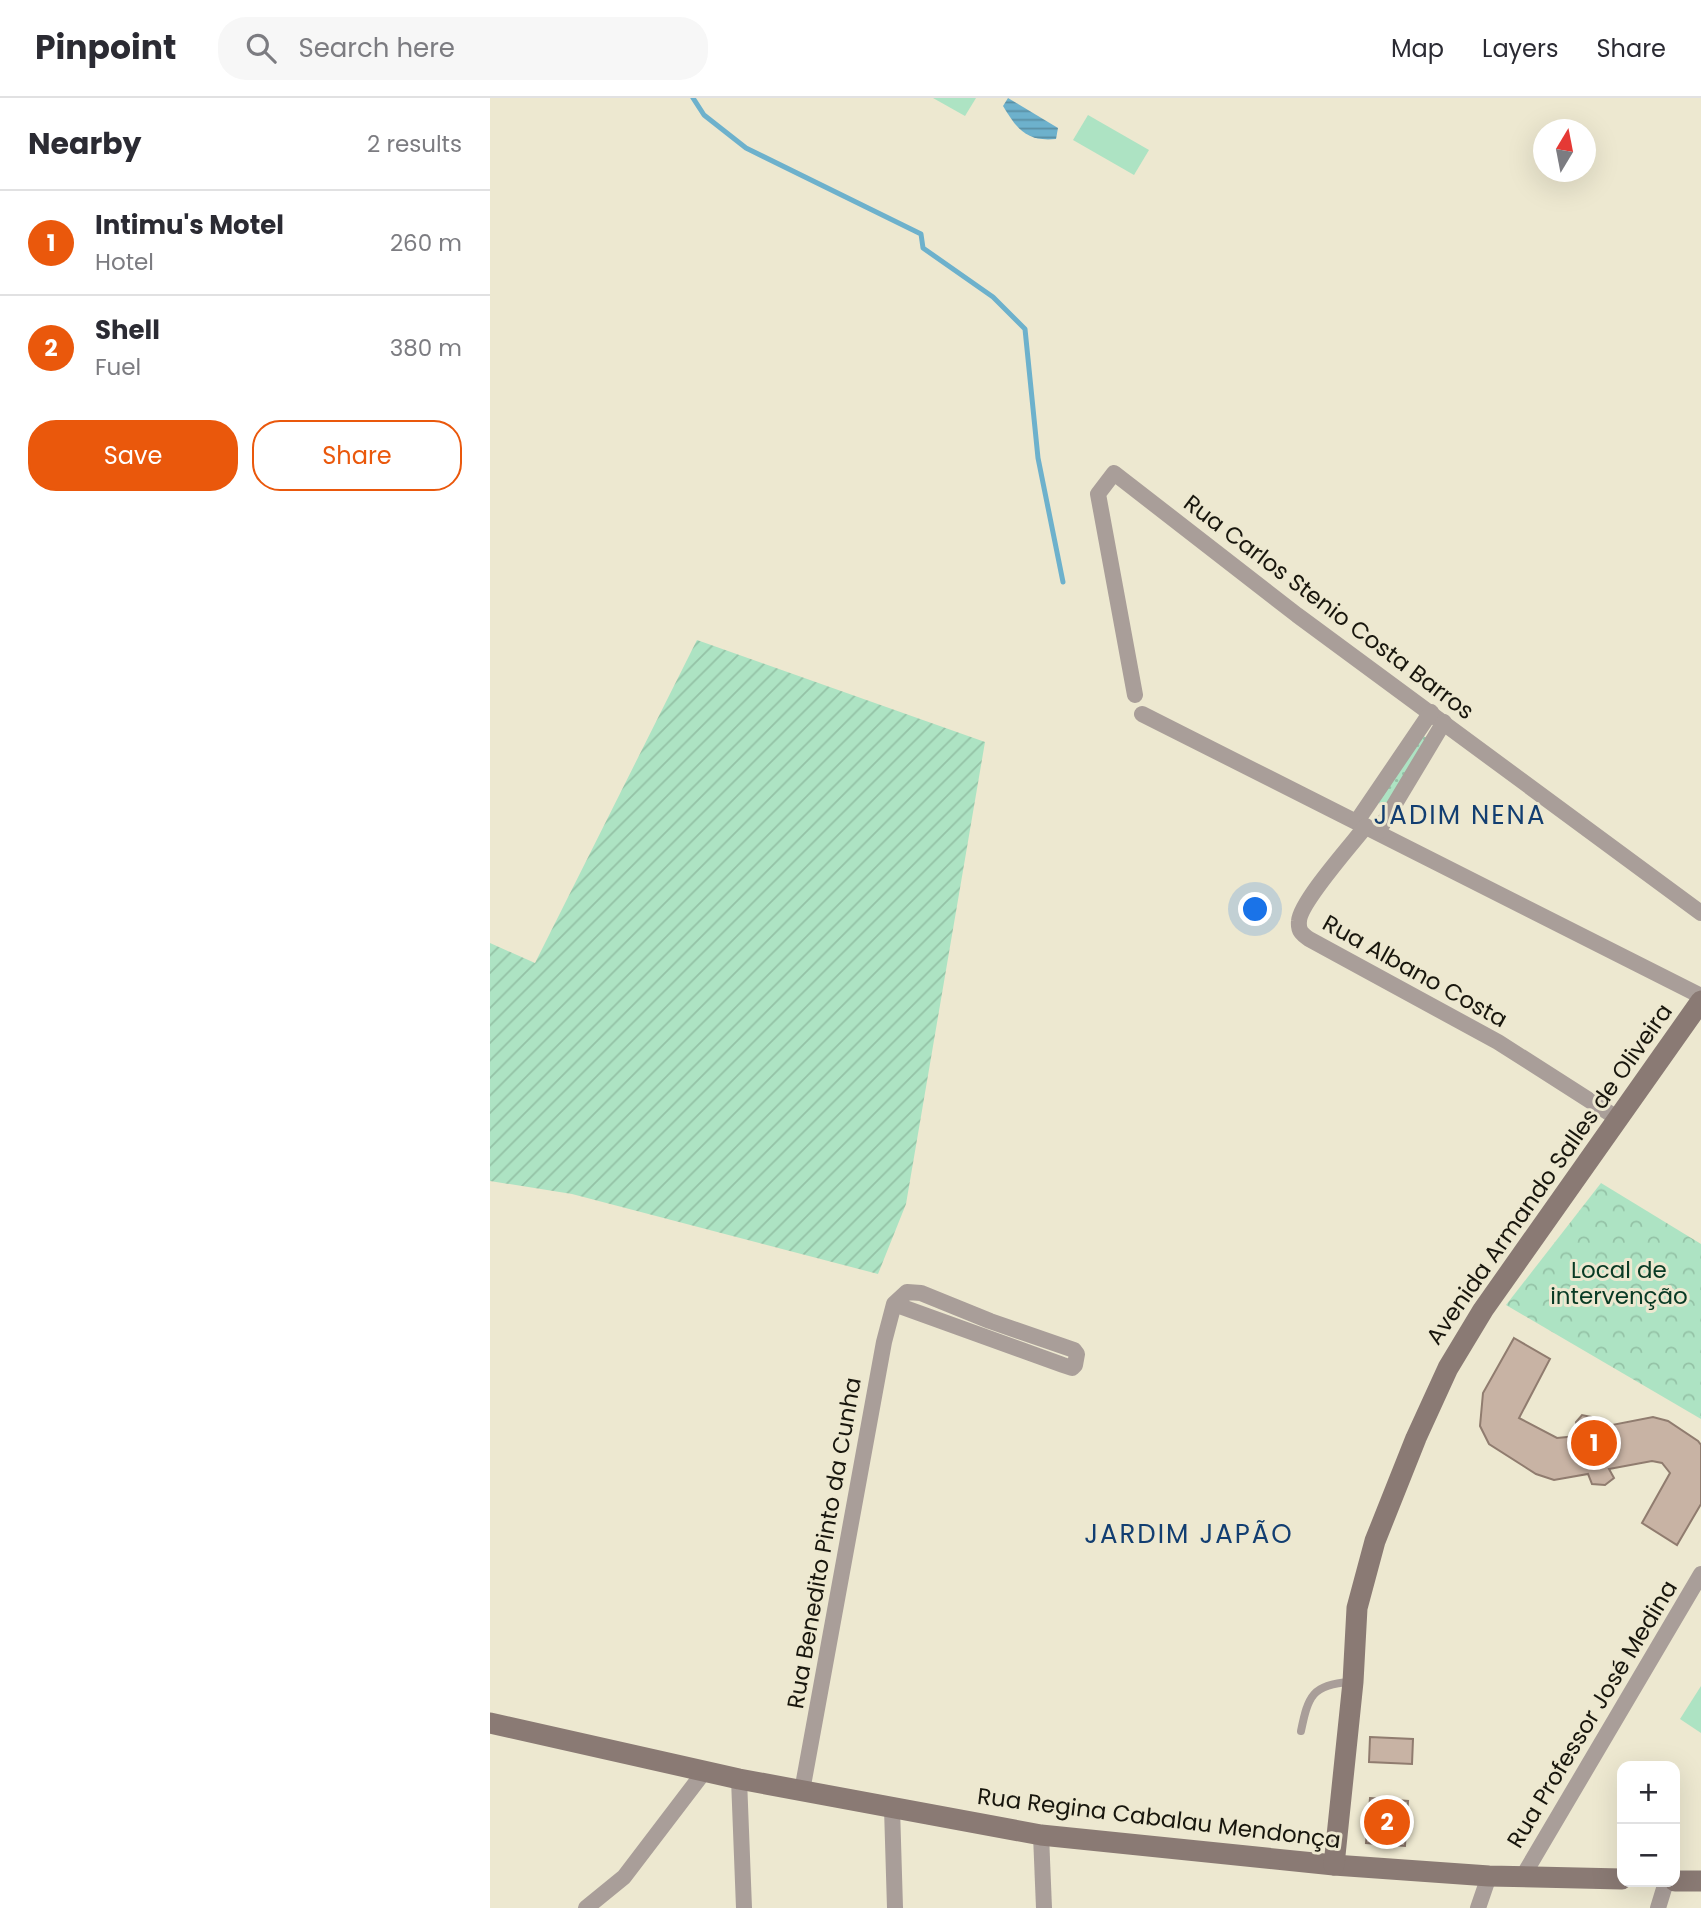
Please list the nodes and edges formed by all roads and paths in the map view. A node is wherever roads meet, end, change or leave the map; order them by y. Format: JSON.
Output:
{"nodes":[{"id":1,"x":1135,"y":695,"type":"dead end"},
{"id":2,"x":1431,"y":712,"type":"junction"},
{"id":3,"x":1142,"y":714,"type":"dead end"},
{"id":4,"x":1444,"y":722,"type":"junction"},
{"id":5,"x":1367,"y":826,"type":"junction"},
{"id":6,"x":1701,"y":913,"type":"edge"},
{"id":7,"x":1701,"y":998,"type":"edge"},
{"id":8,"x":1617,"y":1118,"type":"junction"},
{"id":9,"x":987,"y":1328,"type":"junction"},
{"id":10,"x":1701,"y":1574,"type":"edge"},
{"id":11,"x":1353,"y":1682,"type":"junction"},
{"id":12,"x":490,"y":1723,"type":"edge"},
{"id":13,"x":1301,"y":1731,"type":"dead end"},
{"id":14,"x":704,"y":1772,"type":"junction"},
{"id":15,"x":739,"y":1779,"type":"junction"},
{"id":16,"x":802,"y":1791,"type":"junction"},
{"id":17,"x":892,"y":1808,"type":"junction"},
{"id":18,"x":1041,"y":1835,"type":"junction"},
{"id":19,"x":1334,"y":1866,"type":"junction"},
{"id":20,"x":1489,"y":1875,"type":"junction"},
{"id":21,"x":1523,"y":1876,"type":"junction"},
{"id":22,"x":1617,"y":1879,"type":"edge"},
{"id":23,"x":1680,"y":1881,"type":"edge"},
{"id":24,"x":1701,"y":1881,"type":"edge"},
{"id":25,"x":1664,"y":1887,"type":"edge"},
{"id":26,"x":589,"y":1907,"type":"edge"},
{"id":27,"x":744,"y":1908,"type":"edge"},
{"id":28,"x":895,"y":1908,"type":"edge"},
{"id":29,"x":1044,"y":1908,"type":"edge"},
{"id":30,"x":1478,"y":1908,"type":"edge"},
{"id":31,"x":1658,"y":1908,"type":"edge"}],
"edges":[{"from":1,"to":2,"type":"street","name":"Rua Carlos Stenio Costa Barros"},
{"from":2,"to":4,"type":"street","name":"Rua Carlos Stenio Costa Barros"},
{"from":2,"to":5,"type":"street","name":"Rua Albano Costa"},
{"from":3,"to":5,"type":"street"},
{"from":4,"to":5,"type":"street","name":"Rua Albano Costa"},
{"from":4,"to":6,"type":"street","name":"Rua Carlos Stenio Costa Barros"},
{"from":5,"to":7,"type":"street"},
{"from":5,"to":8,"type":"street","name":"Rua Albano Costa"},
{"from":7,"to":8,"type":"main road","name":"Avenida Armando Salles de Oliveira"},
{"from":8,"to":11,"type":"main road","name":"Avenida Armando Salles de Oliveira"},
{"from":9,"to":9,"type":"street"},
{"from":9,"to":16,"type":"street","name":"Rua Benedito Pinto da Cunha"},
{"from":10,"to":21,"type":"street","name":"Rua Professor José Medina"},
{"from":11,"to":13,"type":"lane"},
{"from":11,"to":19,"type":"main road","name":"Avenida Armando Salles de Oliveira"},
{"from":12,"to":14,"type":"main road","name":"Rua Regina Cabalau Mendonça"},
{"from":14,"to":15,"type":"main road","name":"Rua Regina Cabalau Mendonça"},
{"from":14,"to":26,"type":"street"},
{"from":15,"to":16,"type":"main road","name":"Rua Regina Cabalau Mendonça"},
{"from":15,"to":27,"type":"street"},
{"from":16,"to":17,"type":"main road","name":"Rua Regina Cabalau Mendonça"},
{"from":17,"to":18,"type":"main road","name":"Rua Regina Cabalau Mendonça"},
{"from":17,"to":28,"type":"street"},
{"from":18,"to":19,"type":"main road","name":"Rua Regina Cabalau Mendonça"},
{"from":18,"to":29,"type":"street"},
{"from":19,"to":20,"type":"main road","name":"Rua Regina Cabalau Mendonça"},
{"from":20,"to":21,"type":"main road","name":"Rua Regina Cabalau Mendonça"},
{"from":20,"to":30,"type":"street"},
{"from":21,"to":22,"type":"main road","name":"Rua Regina Cabalau Mendonça"},
{"from":23,"to":24,"type":"main road"},
{"from":25,"to":31,"type":"street"}]}
